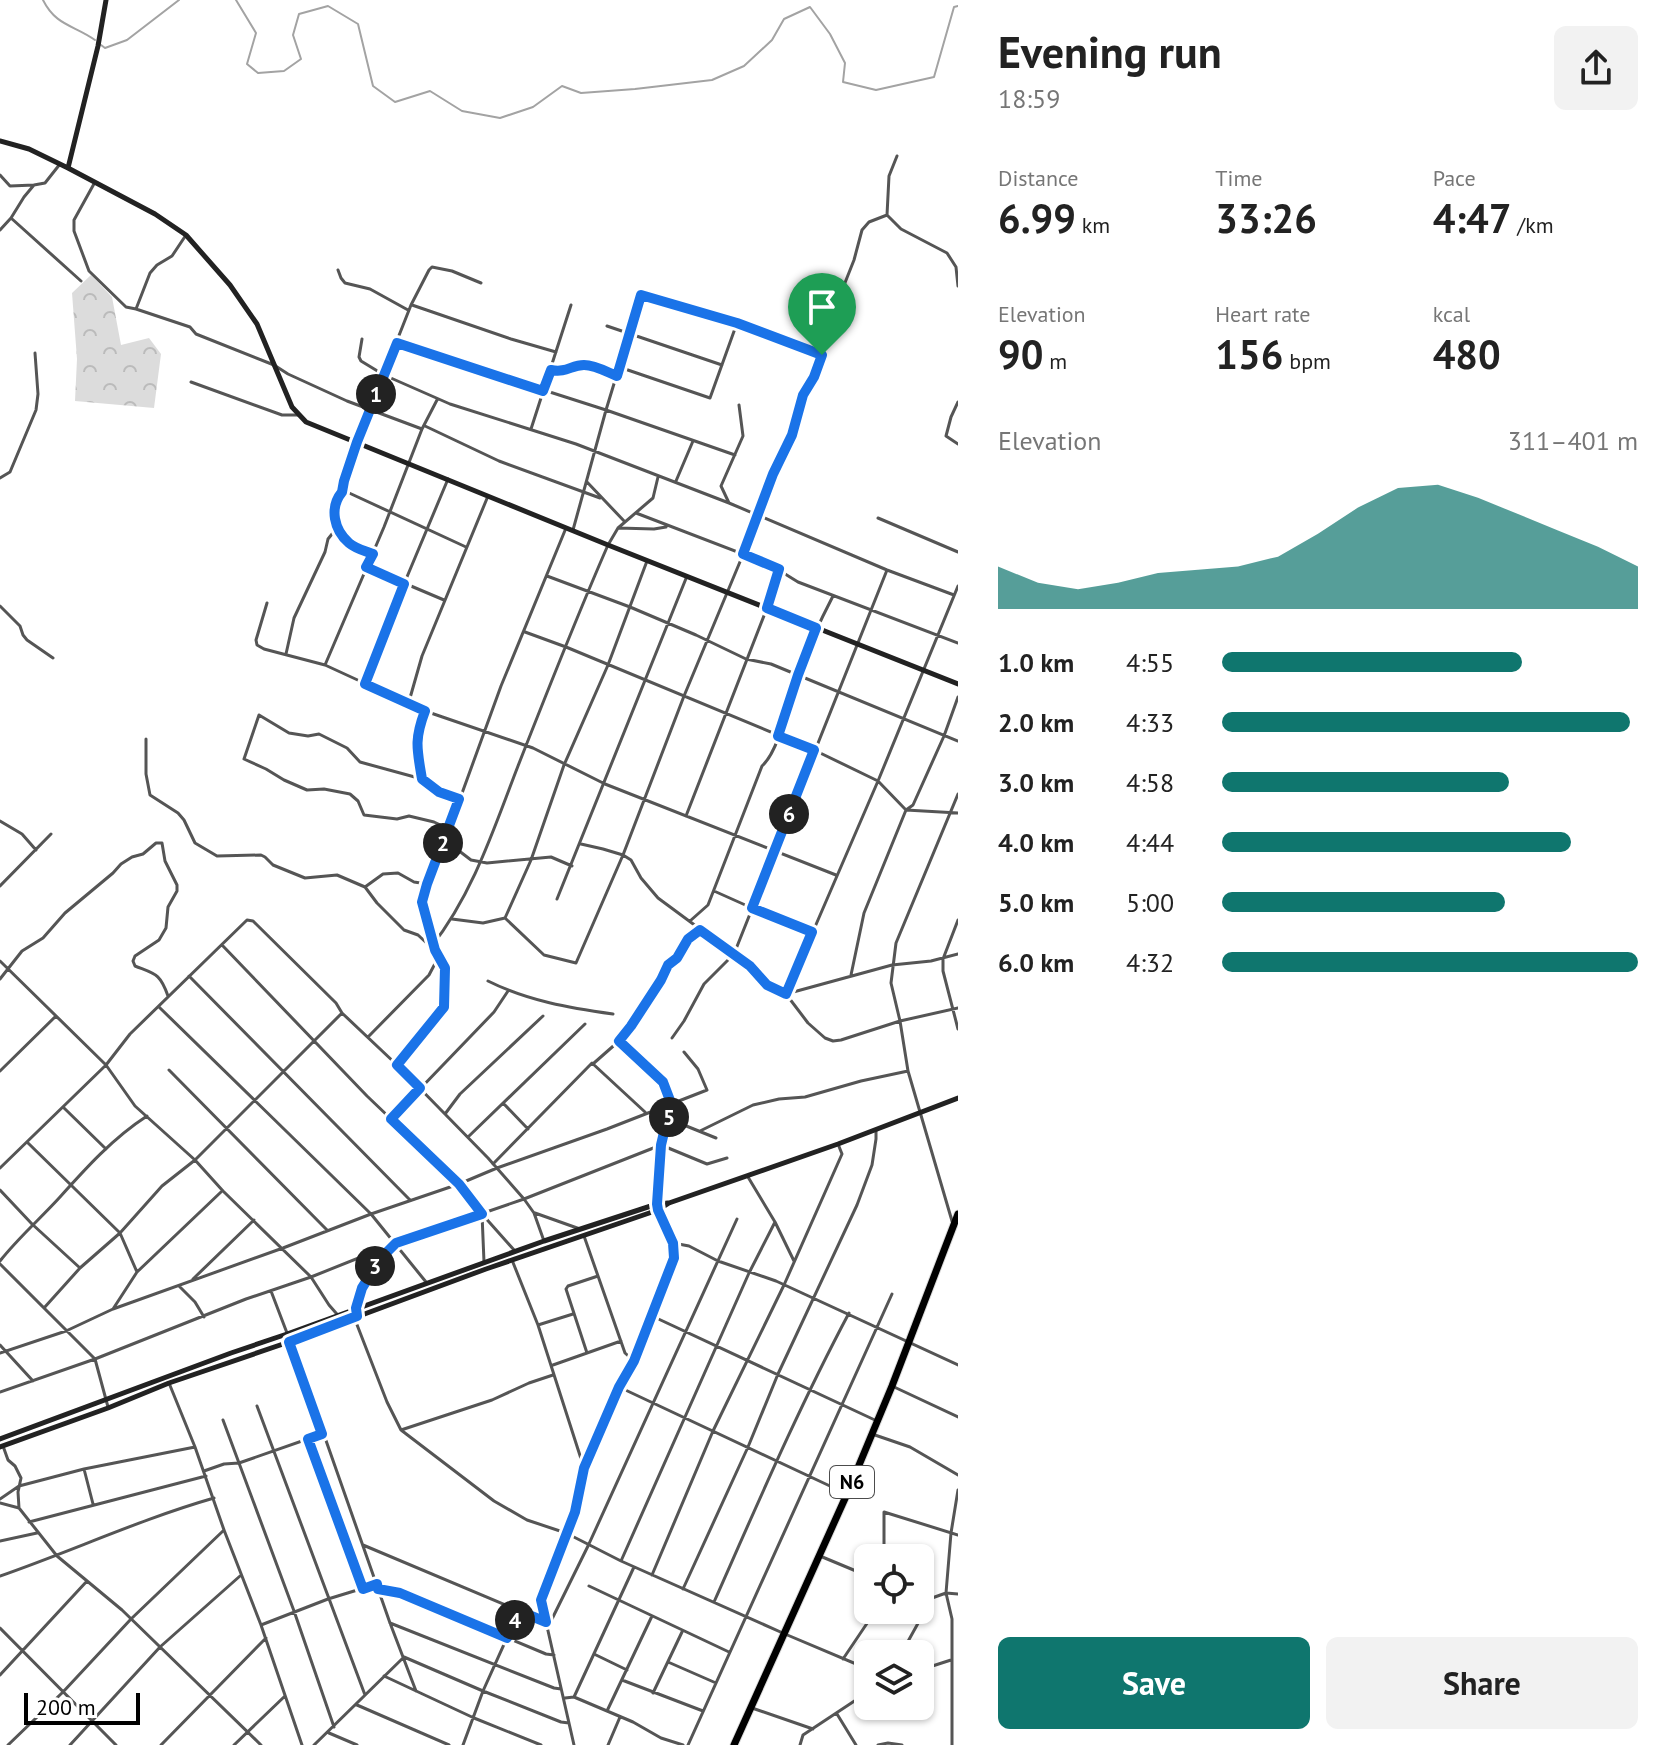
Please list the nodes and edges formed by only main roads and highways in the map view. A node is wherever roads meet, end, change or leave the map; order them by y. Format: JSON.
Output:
{"nodes":[{"id":1,"x":106,"y":0,"type":"edge"},
{"id":2,"x":0,"y":141,"type":"edge"},
{"id":3,"x":68,"y":168,"type":"junction"},
{"id":4,"x":958,"y":684,"type":"edge"},
{"id":5,"x":958,"y":1098,"type":"edge"},
{"id":6,"x":956,"y":1225,"type":"edge"},
{"id":7,"x":582,"y":1231,"type":"junction"},
{"id":8,"x":288,"y":1338,"type":"junction"},
{"id":9,"x":168,"y":1380,"type":"junction"},
{"id":10,"x":1,"y":1442,"type":"edge"},
{"id":11,"x":734,"y":1745,"type":"edge"}],
"edges":[{"from":1,"to":3,"type":"main road"},
{"from":2,"to":3,"type":"main road"},
{"from":3,"to":4,"type":"main road"},
{"from":5,"to":7,"type":"main road"},
{"from":6,"to":11,"type":"highway","number":"N6"},
{"from":7,"to":8,"type":"main road"},
{"from":7,"to":8,"type":"main road"},
{"from":8,"to":9,"type":"main road"},
{"from":9,"to":10,"type":"main road"},
{"from":9,"to":10,"type":"main road"}]}
